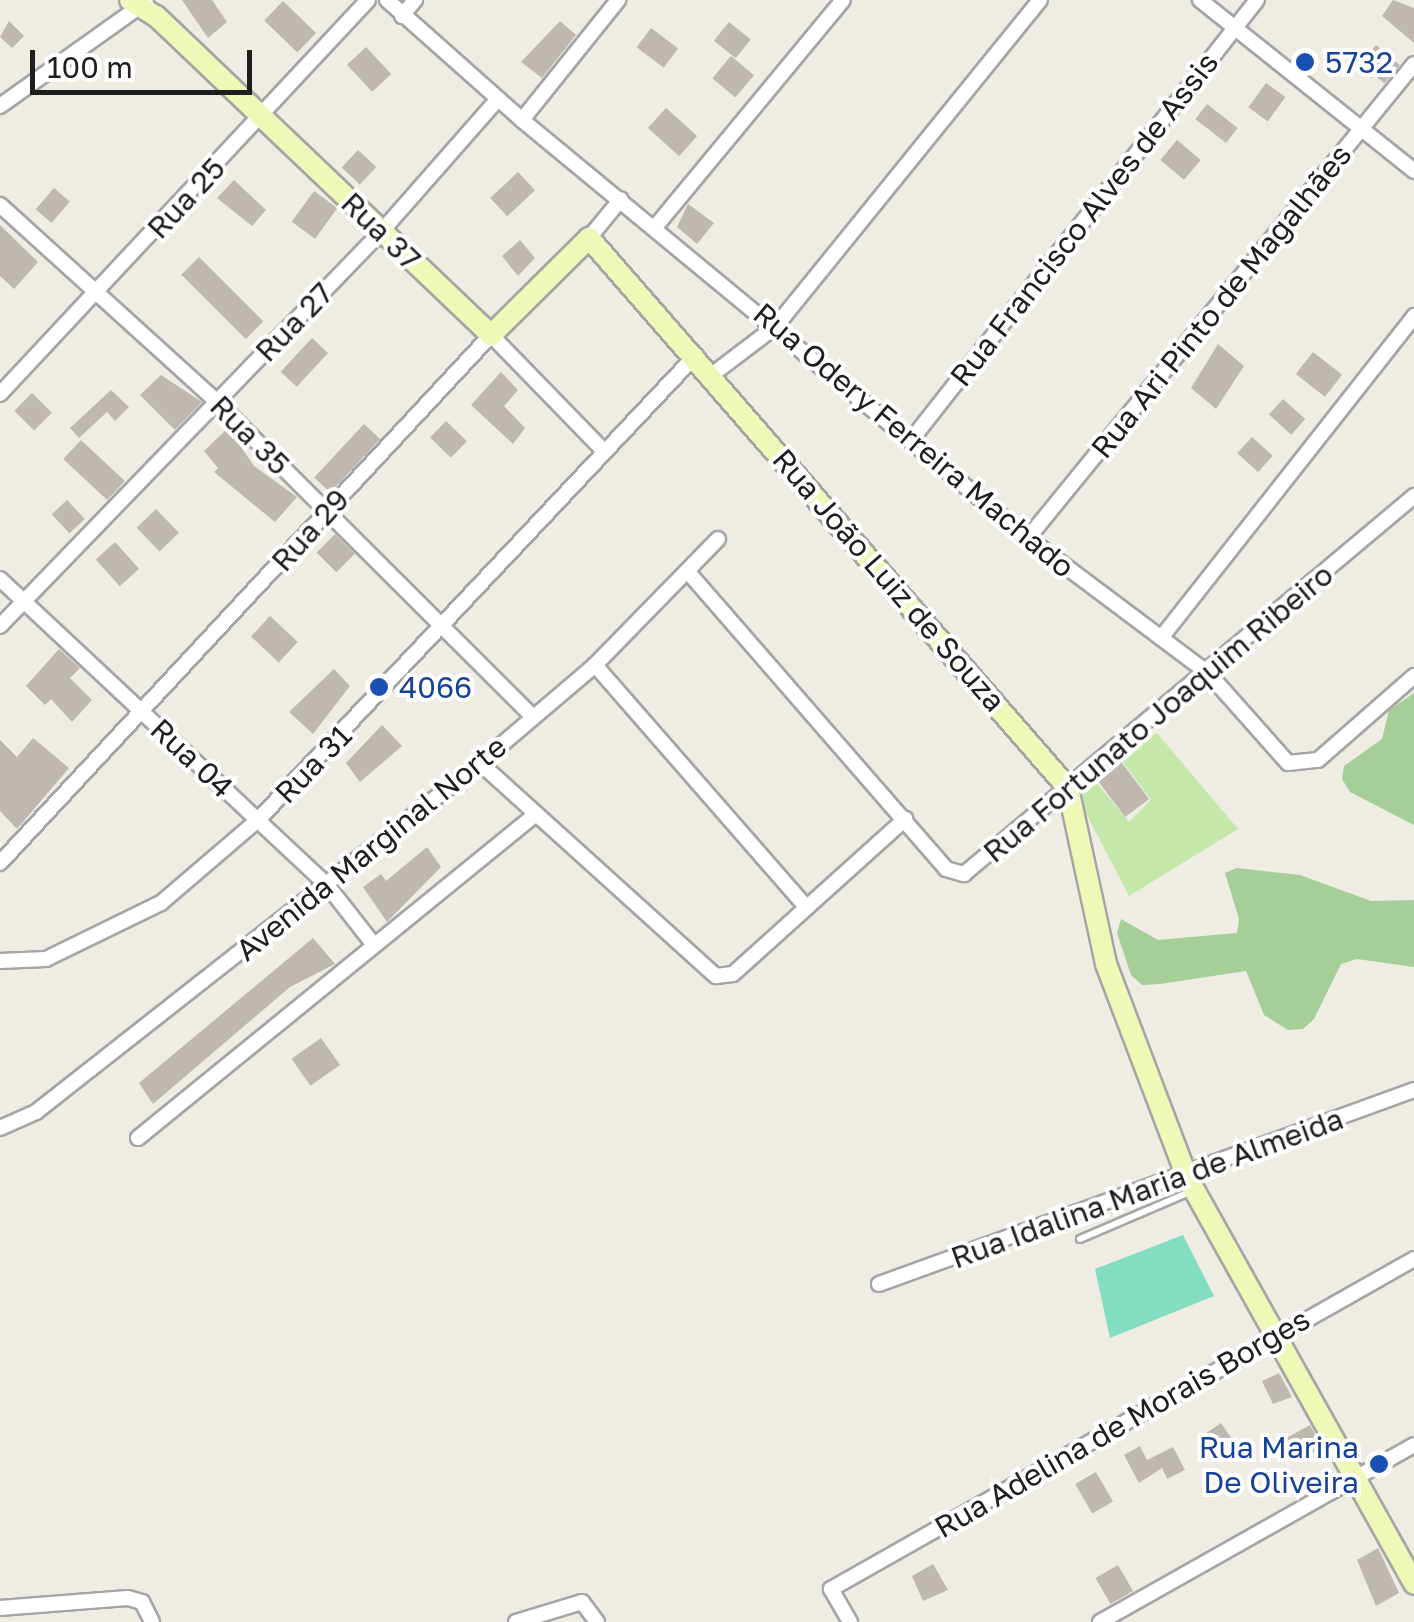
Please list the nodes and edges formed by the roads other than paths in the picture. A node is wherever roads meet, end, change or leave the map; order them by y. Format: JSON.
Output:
{"nodes":[{"id":1,"x":368,"y":0,"type":"edge"},
{"id":2,"x":387,"y":0,"type":"edge"},
{"id":3,"x":415,"y":0,"type":"edge"},
{"id":4,"x":618,"y":0,"type":"edge"},
{"id":5,"x":843,"y":0,"type":"edge"},
{"id":6,"x":1040,"y":0,"type":"edge"},
{"id":7,"x":1200,"y":0,"type":"edge"},
{"id":8,"x":1257,"y":0,"type":"edge"},
{"id":9,"x":144,"y":5,"type":"edge"},
{"id":10,"x":402,"y":16,"type":"junction"},
{"id":11,"x":1235,"y":27,"type":"junction"},
{"id":12,"x":1414,"y":64,"type":"edge"},
{"id":13,"x":498,"y":98,"type":"junction"},
{"id":14,"x":0,"y":106,"type":"edge"},
{"id":15,"x":262,"y":118,"type":"junction"},
{"id":16,"x":522,"y":120,"type":"junction"},
{"id":17,"x":1362,"y":129,"type":"junction"},
{"id":18,"x":1414,"y":171,"type":"edge"},
{"id":19,"x":620,"y":199,"type":"junction"},
{"id":20,"x":0,"y":206,"type":"edge"},
{"id":21,"x":656,"y":226,"type":"junction"},
{"id":22,"x":381,"y":232,"type":"junction"},
{"id":23,"x":588,"y":238,"type":"junction"},
{"id":24,"x":97,"y":292,"type":"junction"},
{"id":25,"x":1414,"y":316,"type":"edge"},
{"id":26,"x":776,"y":326,"type":"junction"},
{"id":27,"x":491,"y":335,"type":"junction"},
{"id":28,"x":696,"y":354,"type":"junction"},
{"id":29,"x":713,"y":374,"type":"junction"},
{"id":30,"x":0,"y":394,"type":"edge"},
{"id":31,"x":217,"y":402,"type":"junction"},
{"id":32,"x":912,"y":439,"type":"junction"},
{"id":33,"x":603,"y":450,"type":"junction"},
{"id":34,"x":1414,"y":496,"type":"edge"},
{"id":35,"x":327,"y":511,"type":"junction"},
{"id":36,"x":1028,"y":538,"type":"junction"},
{"id":37,"x":718,"y":539,"type":"dead end"},
{"id":38,"x":689,"y":573,"type":"junction"},
{"id":39,"x":0,"y":579,"type":"edge"},
{"id":40,"x":24,"y":602,"type":"junction"},
{"id":41,"x":0,"y":626,"type":"edge"},
{"id":42,"x":442,"y":632,"type":"junction"},
{"id":43,"x":1161,"y":638,"type":"junction"},
{"id":44,"x":596,"y":665,"type":"junction"},
{"id":45,"x":1209,"y":674,"type":"junction"},
{"id":46,"x":1414,"y":676,"type":"edge"},
{"id":47,"x":144,"y":714,"type":"junction"},
{"id":48,"x":533,"y":717,"type":"junction"},
{"id":49,"x":480,"y":763,"type":"junction"},
{"id":50,"x":1068,"y":788,"type":"junction"},
{"id":51,"x":536,"y":814,"type":"junction"},
{"id":52,"x":259,"y":820,"type":"junction"},
{"id":53,"x":905,"y":820,"type":"junction"},
{"id":54,"x":0,"y":864,"type":"edge"},
{"id":55,"x":327,"y":885,"type":"junction"},
{"id":56,"x":807,"y":908,"type":"junction"},
{"id":57,"x":374,"y":945,"type":"junction"},
{"id":58,"x":0,"y":961,"type":"edge"},
{"id":59,"x":1414,"y":1090,"type":"edge"},
{"id":60,"x":0,"y":1128,"type":"edge"},
{"id":61,"x":138,"y":1138,"type":"dead end"},
{"id":62,"x":1190,"y":1184,"type":"junction"},
{"id":63,"x":1080,"y":1239,"type":"dead end"},
{"id":64,"x":1414,"y":1259,"type":"edge"},
{"id":65,"x":880,"y":1284,"type":"dead end"},
{"id":66,"x":1275,"y":1336,"type":"junction"},
{"id":67,"x":1414,"y":1445,"type":"edge"},
{"id":68,"x":1353,"y":1481,"type":"junction"},
{"id":69,"x":1414,"y":1584,"type":"edge"},
{"id":70,"x":7,"y":1614,"type":"edge"},
{"id":71,"x":152,"y":1622,"type":"edge"},
{"id":72,"x":516,"y":1622,"type":"edge"},
{"id":73,"x":597,"y":1622,"type":"edge"},
{"id":74,"x":850,"y":1622,"type":"edge"},
{"id":75,"x":1100,"y":1622,"type":"edge"}],
"edges":[{"from":1,"to":15,"type":"street","name":"Rua 25"},
{"from":2,"to":10,"type":"street"},
{"from":3,"to":10,"type":"street"},
{"from":4,"to":16,"type":"street"},
{"from":5,"to":21,"type":"street"},
{"from":6,"to":26,"type":"street"},
{"from":7,"to":11,"type":"street"},
{"from":8,"to":11,"type":"street","name":"Rua Francisco Alves de Assis"},
{"from":9,"to":14,"type":"street"},
{"from":9,"to":15,"type":"street","name":"Rua 37"},
{"from":10,"to":13,"type":"street"},
{"from":11,"to":17,"type":"street"},
{"from":11,"to":32,"type":"street","name":"Rua Francisco Alves de Assis"},
{"from":12,"to":17,"type":"street","name":"Rua Ari Pinto de Magalhães"},
{"from":13,"to":16,"type":"street"},
{"from":13,"to":22,"type":"street","name":"Rua 27"},
{"from":15,"to":22,"type":"street","name":"Rua 37"},
{"from":15,"to":24,"type":"street","name":"Rua 25"},
{"from":16,"to":19,"type":"street","name":"Rua Odery Ferreira Machado"},
{"from":17,"to":18,"type":"street"},
{"from":17,"to":36,"type":"street","name":"Rua Ari Pinto de Magalhães"},
{"from":19,"to":21,"type":"street","name":"Rua Odery Ferreira Machado"},
{"from":19,"to":23,"type":"street","name":"Rua 29"},
{"from":20,"to":24,"type":"street","name":"Rua 35"},
{"from":21,"to":26,"type":"street","name":"Rua Odery Ferreira Machado"},
{"from":22,"to":27,"type":"street","name":"Rua 37"},
{"from":22,"to":31,"type":"street","name":"Rua 27"},
{"from":23,"to":27,"type":"street","name":"Rua 29"},
{"from":23,"to":28,"type":"street","name":"Rua João Luiz de Souza"},
{"from":24,"to":30,"type":"street","name":"Rua 25"},
{"from":24,"to":31,"type":"street","name":"Rua 35"},
{"from":25,"to":43,"type":"street"},
{"from":26,"to":29,"type":"street"},
{"from":26,"to":32,"type":"street","name":"Rua Odery Ferreira Machado"},
{"from":27,"to":33,"type":"street","name":"Rua 37"},
{"from":27,"to":35,"type":"street","name":"Rua 29"},
{"from":28,"to":29,"type":"street","name":"Rua João Luiz de Souza"},
{"from":28,"to":33,"type":"street","name":"Rua 31"},
{"from":29,"to":50,"type":"street","name":"Rua João Luiz de Souza"},
{"from":31,"to":35,"type":"street","name":"Rua 35"},
{"from":31,"to":40,"type":"street","name":"Rua 27"},
{"from":32,"to":36,"type":"street","name":"Rua Odery Ferreira Machado"},
{"from":33,"to":42,"type":"street","name":"Rua 31"},
{"from":34,"to":45,"type":"street","name":"Rua Fortunato Joaquim Ribeiro"},
{"from":35,"to":42,"type":"street","name":"Rua 35"},
{"from":35,"to":47,"type":"street","name":"Rua 29"},
{"from":36,"to":43,"type":"street","name":"Rua Odery Ferreira Machado"},
{"from":37,"to":38,"type":"street","name":"Avenida Marginal Norte"},
{"from":38,"to":44,"type":"street","name":"Avenida Marginal Norte"},
{"from":38,"to":53,"type":"street"},
{"from":39,"to":40,"type":"street","name":"Rua 04"},
{"from":40,"to":41,"type":"street","name":"Rua 27"},
{"from":40,"to":47,"type":"street","name":"Rua 04"},
{"from":42,"to":48,"type":"street","name":"Rua 35"},
{"from":42,"to":52,"type":"street","name":"Rua 31"},
{"from":43,"to":45,"type":"street","name":"Rua Odery Ferreira Machado"},
{"from":44,"to":48,"type":"street","name":"Avenida Marginal Norte"},
{"from":44,"to":56,"type":"street"},
{"from":45,"to":46,"type":"street","name":"Rua Odery Ferreira Machado"},
{"from":45,"to":50,"type":"street","name":"Rua Fortunato Joaquim Ribeiro"},
{"from":47,"to":52,"type":"street","name":"Rua 04"},
{"from":47,"to":54,"type":"street","name":"Rua 29"},
{"from":48,"to":49,"type":"street","name":"Avenida Marginal Norte"},
{"from":49,"to":51,"type":"street"},
{"from":49,"to":55,"type":"street","name":"Avenida Marginal Norte"},
{"from":50,"to":53,"type":"street","name":"Rua Fortunato Joaquim Ribeiro"},
{"from":50,"to":62,"type":"street","name":"Rua João Luiz de Souza"},
{"from":51,"to":56,"type":"street"},
{"from":51,"to":57,"type":"street"},
{"from":52,"to":55,"type":"street","name":"Rua 04"},
{"from":52,"to":58,"type":"street","name":"Rua 31"},
{"from":53,"to":56,"type":"street"},
{"from":55,"to":57,"type":"street","name":"Rua 04"},
{"from":55,"to":60,"type":"street","name":"Avenida Marginal Norte"},
{"from":57,"to":61,"type":"street"},
{"from":59,"to":62,"type":"street","name":"Rua Idalina Maria de Almeida"},
{"from":62,"to":63,"type":"lane"},
{"from":62,"to":65,"type":"street","name":"Rua Idalina Maria de Almeida"},
{"from":62,"to":66,"type":"street","name":"Rua João Luiz de Souza"},
{"from":64,"to":66,"type":"street","name":"Rua Adelina de Morais Borges"},
{"from":66,"to":68,"type":"street","name":"Rua João Luiz de Souza"},
{"from":66,"to":74,"type":"street","name":"Rua Adelina de Morais Borges"},
{"from":67,"to":68,"type":"street"},
{"from":68,"to":69,"type":"street","name":"Rua João Luiz de Souza"},
{"from":68,"to":75,"type":"street"},
{"from":70,"to":71,"type":"street"},
{"from":72,"to":73,"type":"street"}]}
